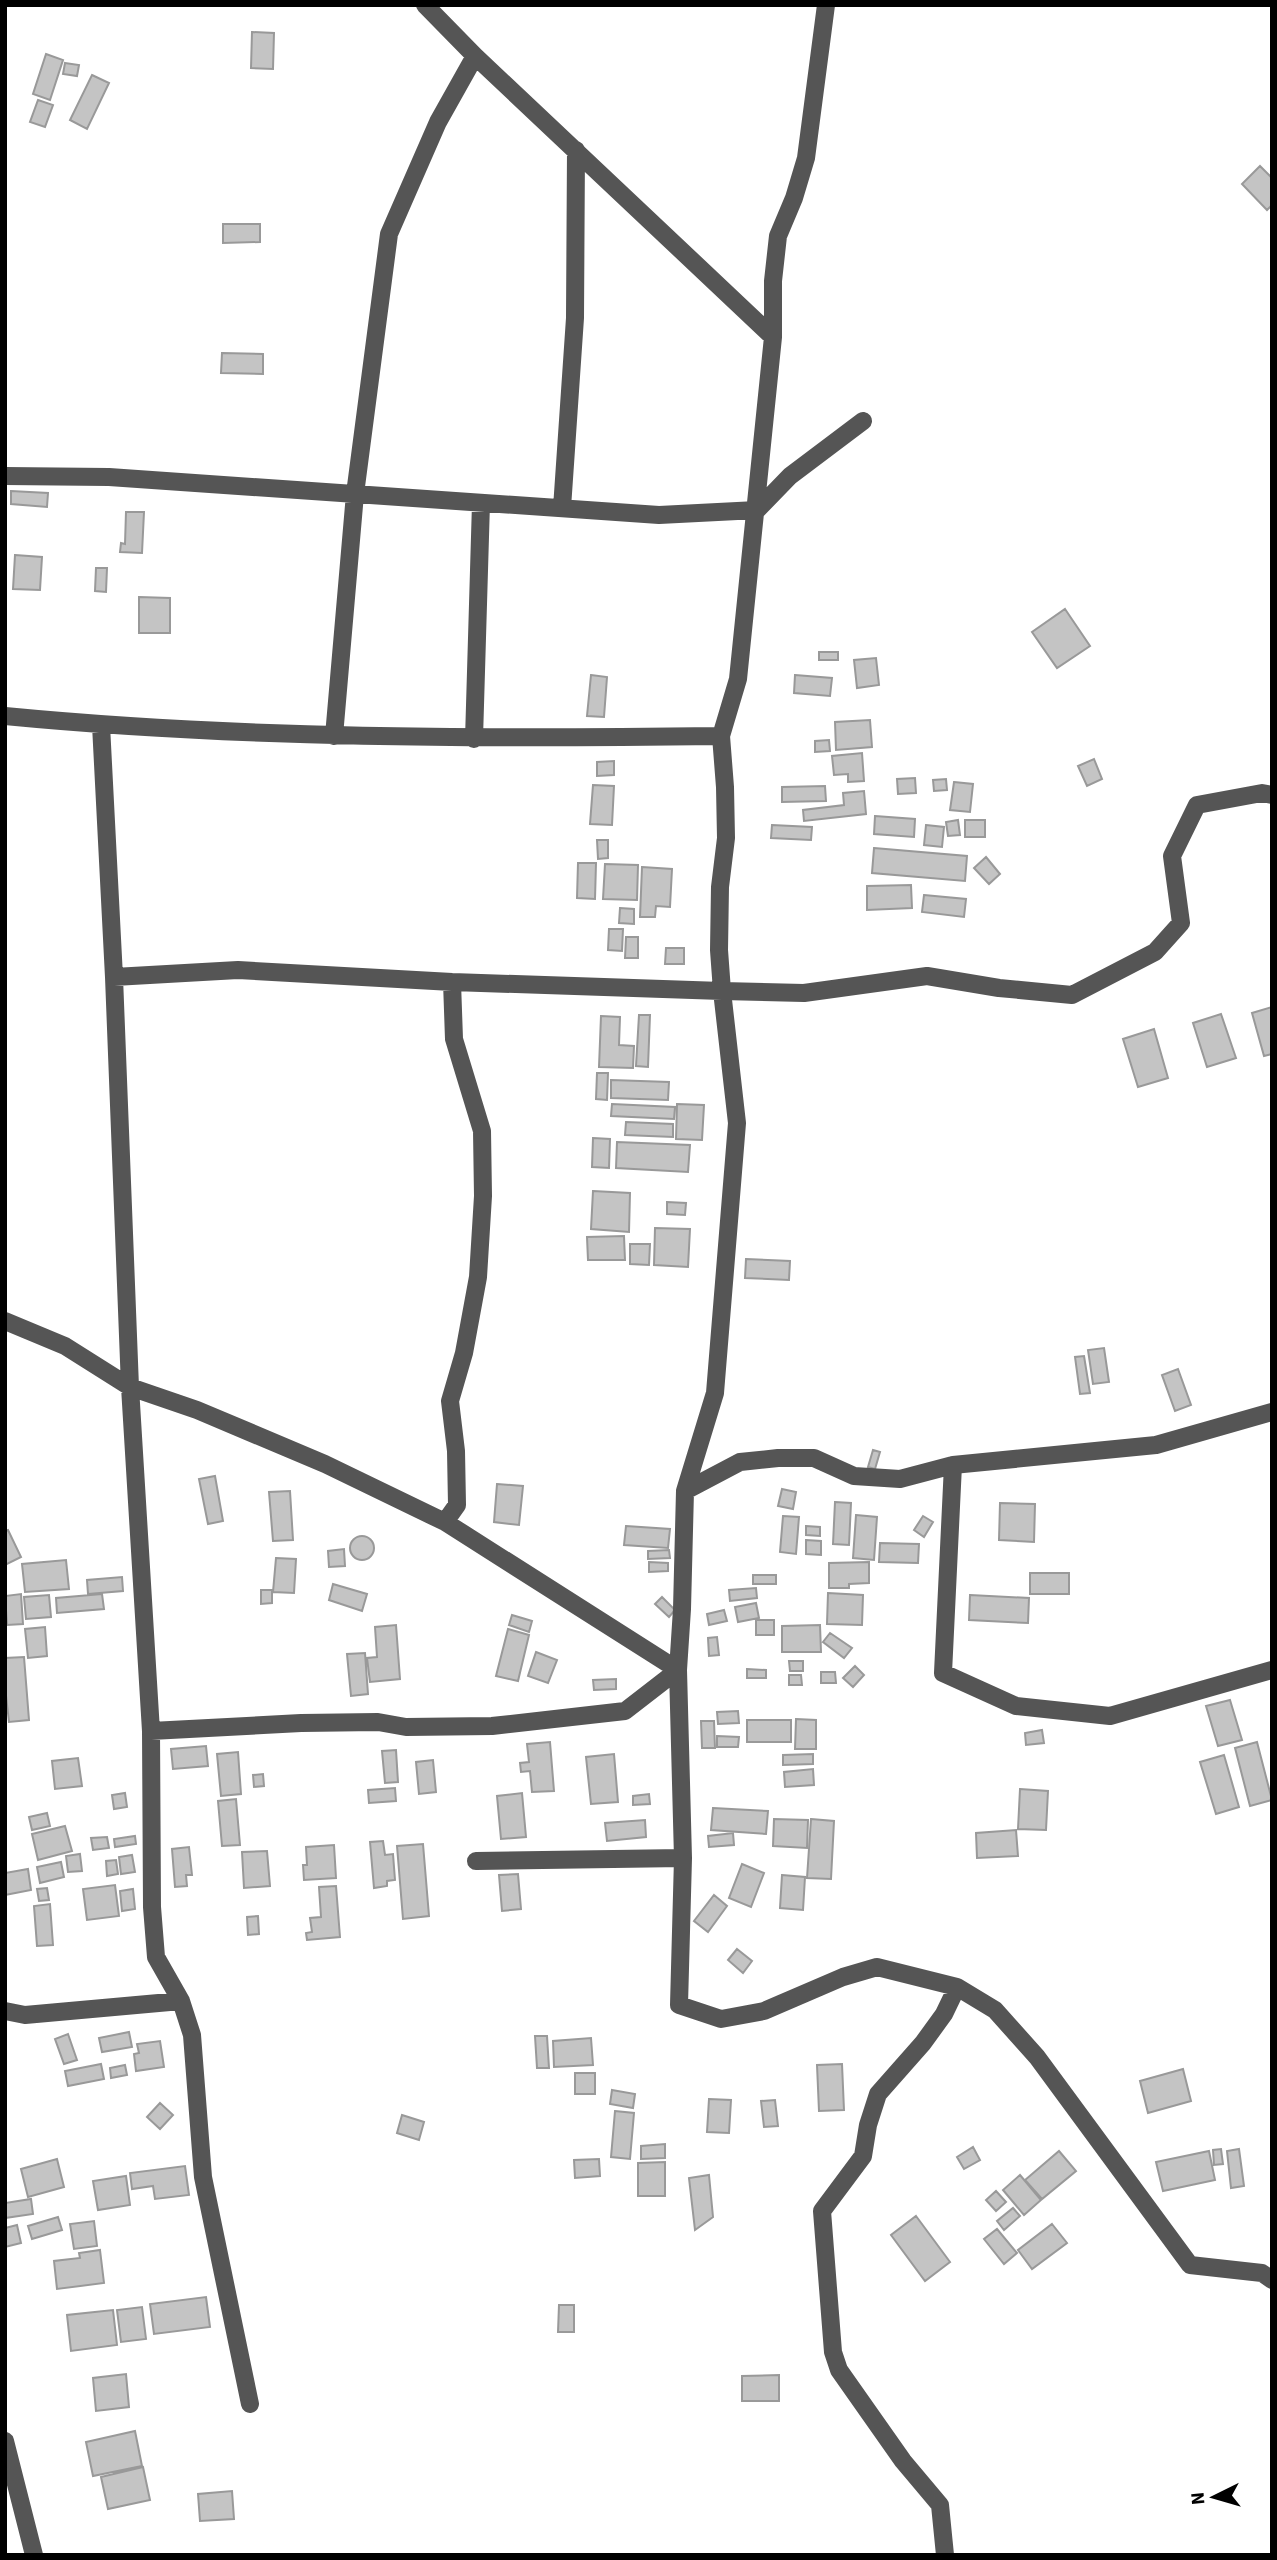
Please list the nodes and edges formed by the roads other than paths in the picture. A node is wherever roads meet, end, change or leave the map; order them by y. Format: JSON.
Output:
{"nodes":[{"id":1,"x":425,"y":5,"type":"edge"},
{"id":2,"x":826,"y":5,"type":"edge"},
{"id":3,"x":475,"y":56,"type":"junction"},
{"id":4,"x":576,"y":150,"type":"junction"},
{"id":5,"x":773,"y":337,"type":"junction"},
{"id":6,"x":863,"y":421,"type":"dead end"},
{"id":7,"x":5,"y":476,"type":"edge"},
{"id":8,"x":355,"y":494,"type":"junction"},
{"id":9,"x":481,"y":503,"type":"junction"},
{"id":10,"x":562,"y":508,"type":"junction"},
{"id":11,"x":757,"y":510,"type":"junction"},
{"id":12,"x":5,"y":716,"type":"edge"},
{"id":13,"x":101,"y":725,"type":"junction"},
{"id":14,"x":334,"y":736,"type":"junction"},
{"id":15,"x":721,"y":736,"type":"junction"},
{"id":16,"x":474,"y":739,"type":"junction"},
{"id":17,"x":1272,"y":795,"type":"edge"},
{"id":18,"x":114,"y":977,"type":"junction"},
{"id":19,"x":452,"y":982,"type":"junction"},
{"id":20,"x":722,"y":991,"type":"junction"},
{"id":21,"x":5,"y":1321,"type":"edge"},
{"id":22,"x":130,"y":1387,"type":"junction"},
{"id":23,"x":1272,"y":1412,"type":"edge"},
{"id":24,"x":953,"y":1465,"type":"junction"},
{"id":25,"x":685,"y":1491,"type":"junction"},
{"id":26,"x":445,"y":1522,"type":"junction"},
{"id":27,"x":678,"y":1670,"type":"junction"},
{"id":28,"x":1272,"y":1670,"type":"edge"},
{"id":29,"x":151,"y":1731,"type":"junction"},
{"id":30,"x":683,"y":1858,"type":"junction"},
{"id":31,"x":476,"y":1861,"type":"dead end"},
{"id":32,"x":957,"y":1986,"type":"junction"},
{"id":33,"x":181,"y":2001,"type":"junction"},
{"id":34,"x":5,"y":2011,"type":"edge"},
{"id":35,"x":1269,"y":2274,"type":"edge"},
{"id":36,"x":250,"y":2404,"type":"dead end"},
{"id":37,"x":5,"y":2441,"type":"edge"},
{"id":38,"x":34,"y":2555,"type":"edge"},
{"id":39,"x":945,"y":2555,"type":"edge"}],
"edges":[{"from":1,"to":3,"type":"street"},
{"from":2,"to":5,"type":"street"},
{"from":3,"to":4,"type":"street"},
{"from":3,"to":8,"type":"street"},
{"from":4,"to":5,"type":"street"},
{"from":4,"to":10,"type":"street"},
{"from":5,"to":11,"type":"street"},
{"from":6,"to":11,"type":"street"},
{"from":7,"to":8,"type":"street"},
{"from":8,"to":9,"type":"street"},
{"from":8,"to":14,"type":"street"},
{"from":9,"to":10,"type":"street"},
{"from":9,"to":16,"type":"street"},
{"from":10,"to":11,"type":"street"},
{"from":11,"to":15,"type":"street"},
{"from":12,"to":13,"type":"street"},
{"from":13,"to":14,"type":"street"},
{"from":13,"to":18,"type":"street"},
{"from":14,"to":16,"type":"street"},
{"from":15,"to":16,"type":"street"},
{"from":15,"to":20,"type":"street"},
{"from":17,"to":20,"type":"street"},
{"from":18,"to":19,"type":"street"},
{"from":18,"to":22,"type":"street"},
{"from":19,"to":20,"type":"street"},
{"from":19,"to":26,"type":"street"},
{"from":20,"to":25,"type":"street"},
{"from":21,"to":22,"type":"street"},
{"from":22,"to":26,"type":"street"},
{"from":22,"to":29,"type":"street"},
{"from":23,"to":24,"type":"street"},
{"from":24,"to":25,"type":"street"},
{"from":24,"to":28,"type":"street"},
{"from":25,"to":27,"type":"street"},
{"from":26,"to":27,"type":"street"},
{"from":27,"to":29,"type":"street"},
{"from":27,"to":30,"type":"street"},
{"from":29,"to":33,"type":"street"},
{"from":30,"to":31,"type":"street"},
{"from":30,"to":32,"type":"street"},
{"from":32,"to":35,"type":"street"},
{"from":32,"to":39,"type":"street"},
{"from":33,"to":34,"type":"street"},
{"from":33,"to":36,"type":"street"},
{"from":37,"to":38,"type":"street"}]}
